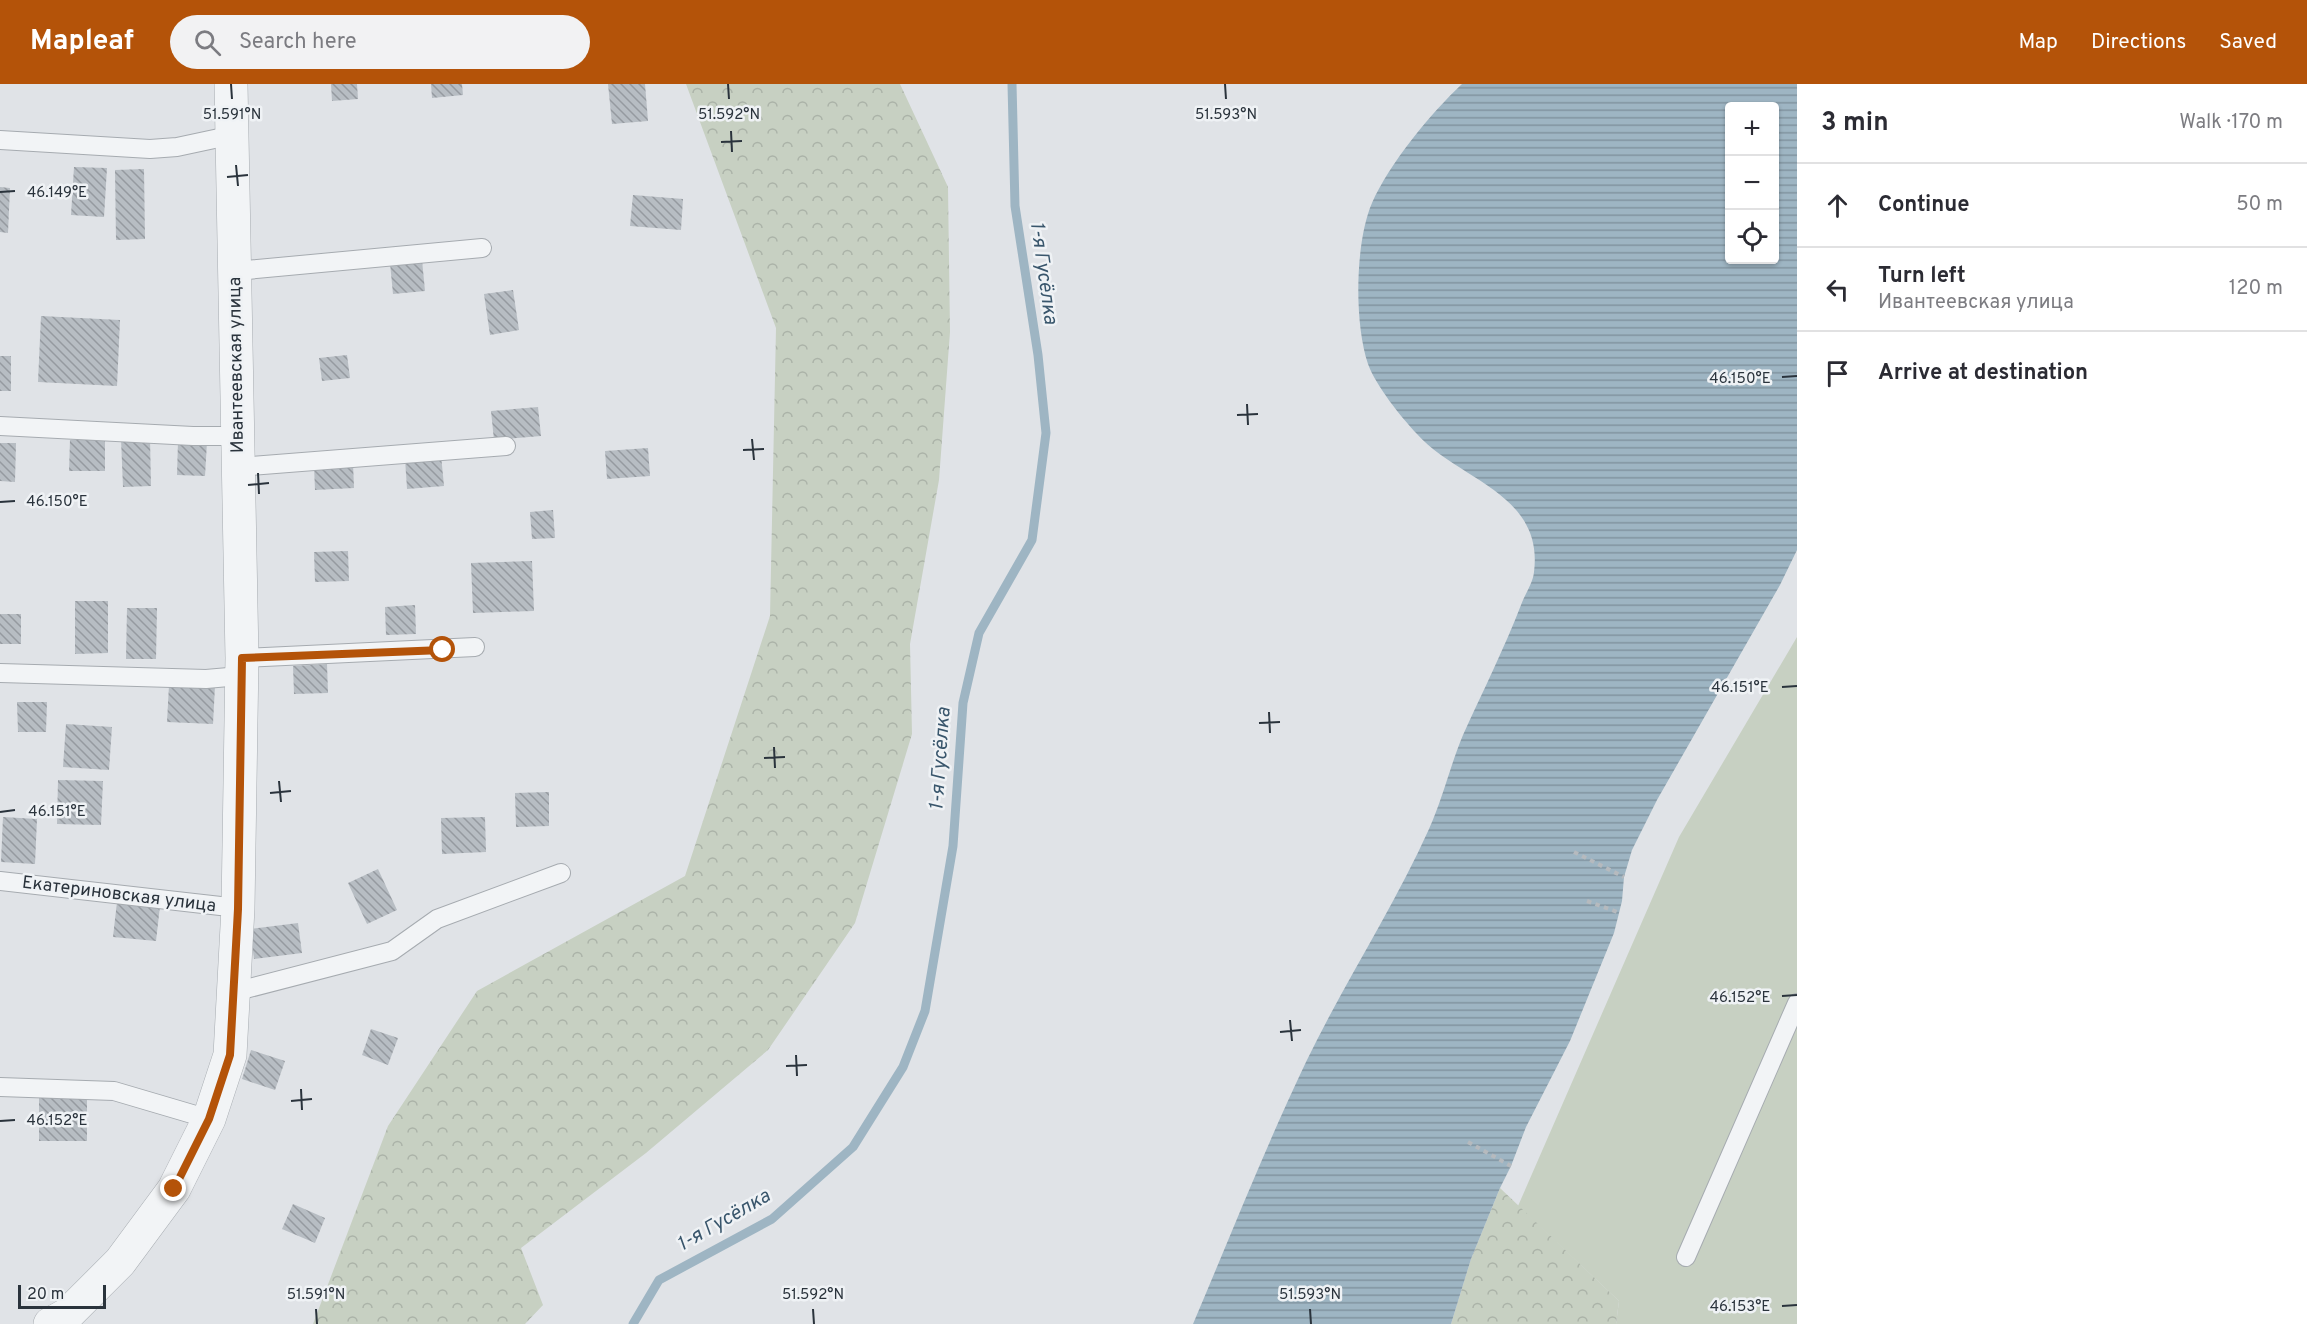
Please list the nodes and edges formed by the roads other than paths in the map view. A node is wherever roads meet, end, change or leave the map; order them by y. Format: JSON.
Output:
{"nodes":[{"id":1,"x":231,"y":84,"type":"edge"},
{"id":2,"x":233,"y":135,"type":"junction"},
{"id":3,"x":0,"y":140,"type":"edge"},
{"id":4,"x":482,"y":249,"type":"dead end"},
{"id":5,"x":236,"y":271,"type":"junction"},
{"id":6,"x":0,"y":426,"type":"edge"},
{"id":7,"x":506,"y":446,"type":"dead end"},
{"id":8,"x":238,"y":452,"type":"junction"},
{"id":9,"x":475,"y":647,"type":"dead end"},
{"id":10,"x":241,"y":667,"type":"junction"},
{"id":11,"x":0,"y":673,"type":"edge"},
{"id":12,"x":561,"y":873,"type":"dead end"},
{"id":13,"x":0,"y":881,"type":"edge"},
{"id":14,"x":238,"y":909,"type":"junction"},
{"id":15,"x":234,"y":992,"type":"junction"},
{"id":16,"x":1797,"y":1003,"type":"edge"},
{"id":17,"x":0,"y":1088,"type":"edge"},
{"id":18,"x":209,"y":1119,"type":"junction"},
{"id":19,"x":1686,"y":1257,"type":"dead end"},
{"id":20,"x":59,"y":1319,"type":"edge"}],
"edges":[{"from":1,"to":2,"type":"street","name":"Ивантеевская улица"},
{"from":2,"to":3,"type":"lane"},
{"from":2,"to":5,"type":"street","name":"Ивантеевская улица"},
{"from":4,"to":5,"type":"lane"},
{"from":5,"to":8,"type":"street","name":"Ивантеевская улица"},
{"from":6,"to":8,"type":"lane"},
{"from":7,"to":8,"type":"lane"},
{"from":8,"to":10,"type":"street","name":"Ивантеевская улица"},
{"from":9,"to":10,"type":"lane"},
{"from":10,"to":11,"type":"lane"},
{"from":10,"to":14,"type":"street","name":"Ивантеевская улица"},
{"from":12,"to":15,"type":"lane"},
{"from":13,"to":14,"type":"lane","name":"Екатериновская улица"},
{"from":14,"to":15,"type":"street","name":"Ивантеевская улица"},
{"from":15,"to":18,"type":"street","name":"Ивантеевская улица"},
{"from":16,"to":19,"type":"lane"},
{"from":17,"to":18,"type":"lane"},
{"from":18,"to":20,"type":"street","name":"Ивантеевская улица"}]}
